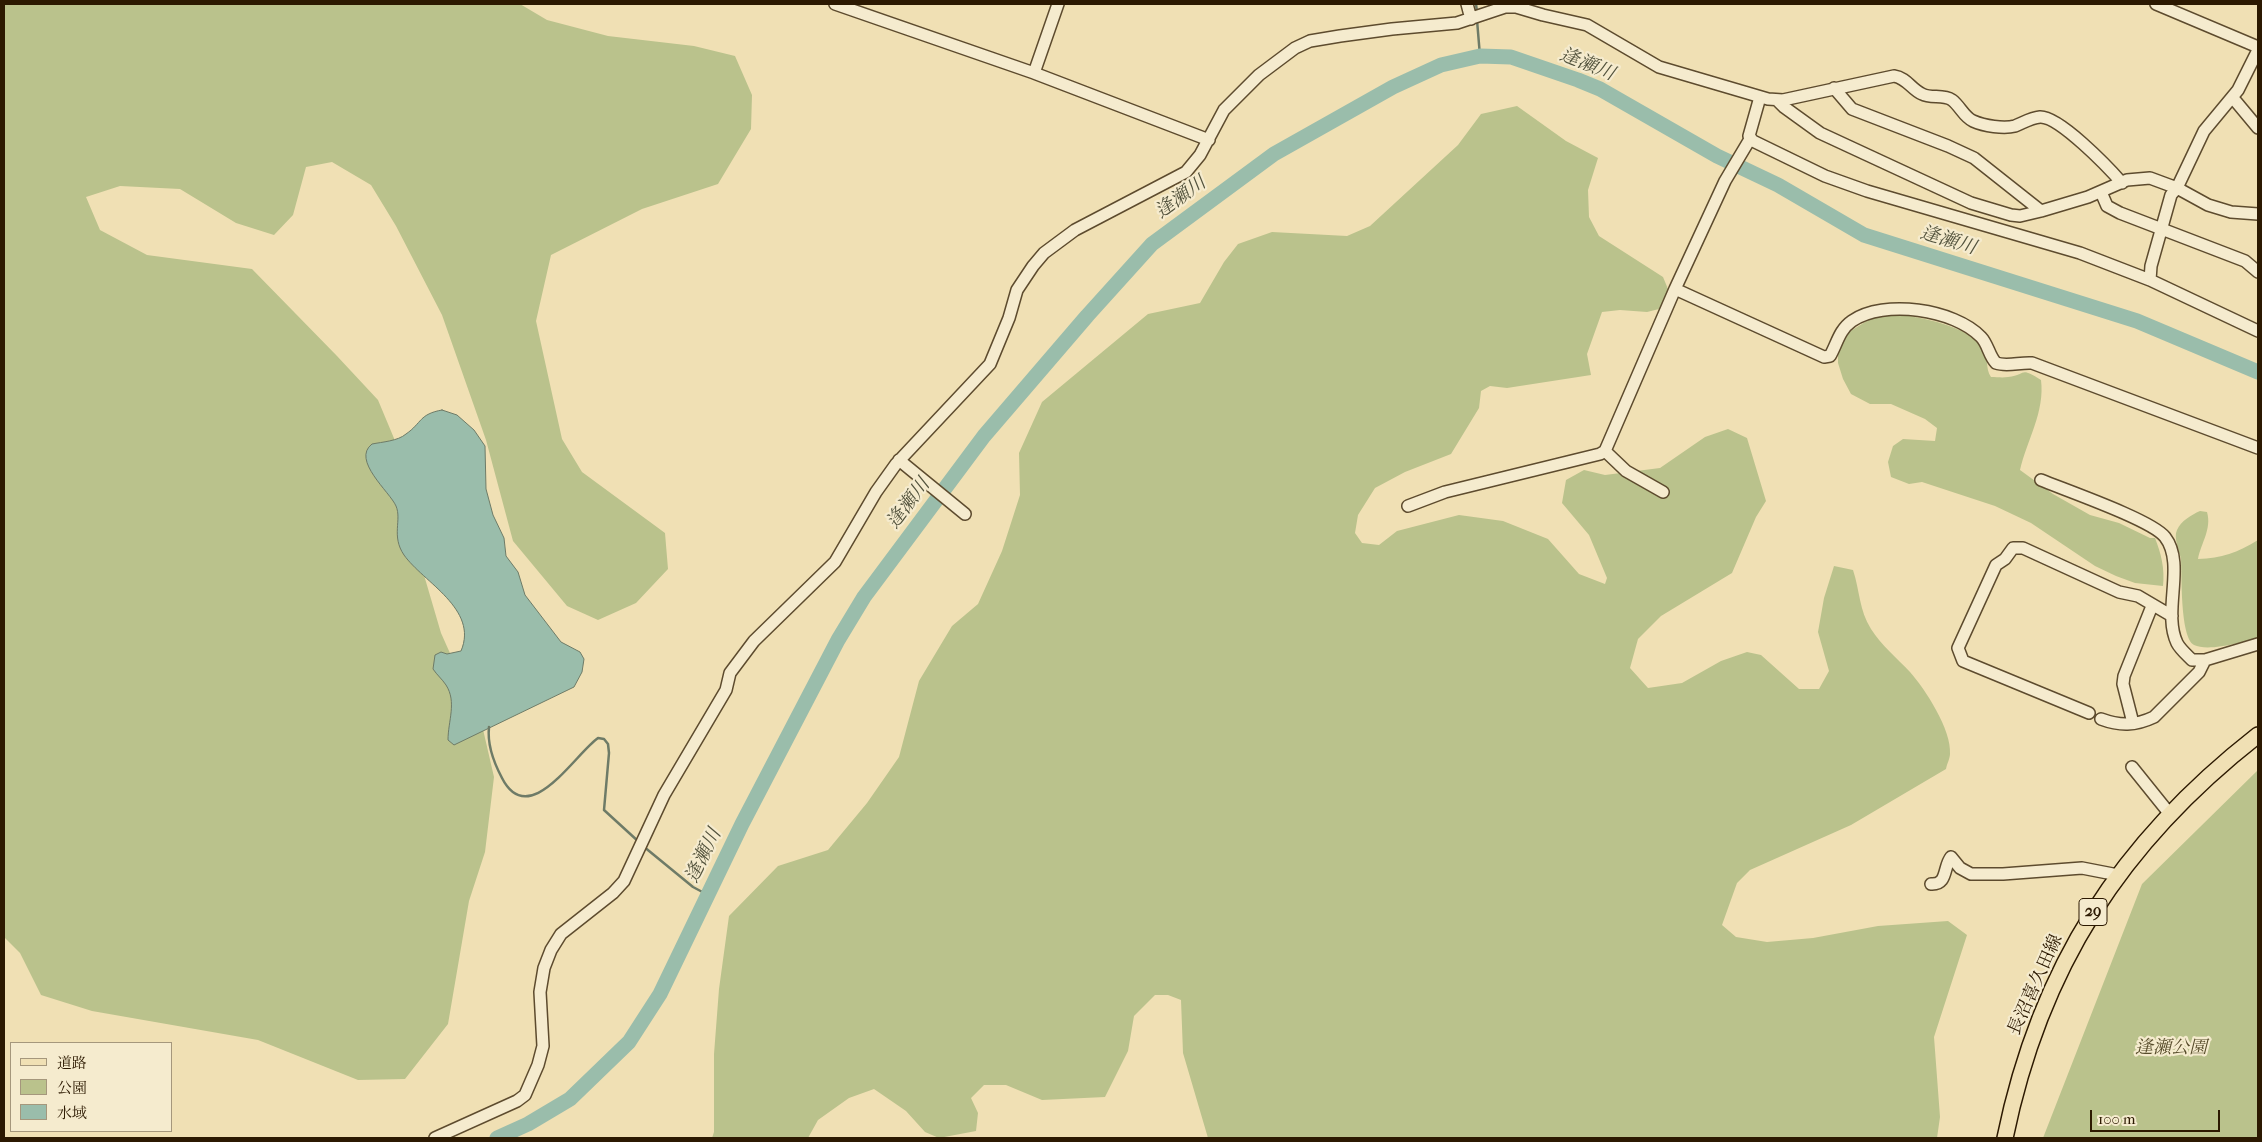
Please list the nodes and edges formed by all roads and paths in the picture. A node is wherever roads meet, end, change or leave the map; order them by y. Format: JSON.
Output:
{"nodes":[{"id":1,"x":834,"y":4,"type":"edge"},
{"id":2,"x":1058,"y":4,"type":"edge"},
{"id":3,"x":1467,"y":4,"type":"edge"},
{"id":4,"x":2156,"y":4,"type":"edge"},
{"id":5,"x":1498,"y":6,"type":"edge"},
{"id":6,"x":1473,"y":18,"type":"junction"},
{"id":7,"x":2258,"y":48,"type":"edge"},
{"id":8,"x":1034,"y":74,"type":"junction"},
{"id":9,"x":1834,"y":88,"type":"junction"},
{"id":10,"x":1760,"y":97,"type":"junction"},
{"id":11,"x":2233,"y":98,"type":"junction"},
{"id":12,"x":1776,"y":100,"type":"junction"},
{"id":13,"x":2258,"y":128,"type":"edge"},
{"id":14,"x":1209,"y":140,"type":"junction"},
{"id":15,"x":1748,"y":142,"type":"junction"},
{"id":16,"x":2122,"y":182,"type":"junction"},
{"id":17,"x":2177,"y":188,"type":"junction"},
{"id":18,"x":2101,"y":192,"type":"junction"},
{"id":19,"x":1985,"y":208,"type":"junction"},
{"id":20,"x":2041,"y":211,"type":"junction"},
{"id":21,"x":2258,"y":214,"type":"edge"},
{"id":22,"x":1981,"y":225,"type":"junction"},
{"id":23,"x":2161,"y":228,"type":"junction"},
{"id":24,"x":2258,"y":272,"type":"edge"},
{"id":25,"x":2150,"y":280,"type":"junction"},
{"id":26,"x":1675,"y":289,"type":"junction"},
{"id":27,"x":2258,"y":332,"type":"edge"},
{"id":28,"x":2258,"y":448,"type":"edge"},
{"id":29,"x":1605,"y":451,"type":"junction"},
{"id":30,"x":899,"y":460,"type":"junction"},
{"id":31,"x":2040,"y":480,"type":"dead end"},
{"id":32,"x":1663,"y":492,"type":"dead end"},
{"id":33,"x":1408,"y":506,"type":"dead end"},
{"id":34,"x":965,"y":514,"type":"dead end"},
{"id":35,"x":2152,"y":606,"type":"junction"},
{"id":36,"x":2172,"y":616,"type":"junction"},
{"id":37,"x":2258,"y":644,"type":"edge"},
{"id":38,"x":2205,"y":660,"type":"junction"},
{"id":39,"x":2089,"y":713,"type":"dead end"},
{"id":40,"x":2101,"y":719,"type":"dead end"},
{"id":41,"x":2134,"y":723,"type":"junction"},
{"id":42,"x":2258,"y":735,"type":"edge"},
{"id":43,"x":2132,"y":767,"type":"dead end"},
{"id":44,"x":2169,"y":814,"type":"junction"},
{"id":45,"x":2118,"y":875,"type":"junction"},
{"id":46,"x":1931,"y":884,"type":"dead end"},
{"id":47,"x":435,"y":1138,"type":"edge"},
{"id":48,"x":2005,"y":1138,"type":"edge"}],
"edges":[{"from":1,"to":8,"type":"street"},
{"from":2,"to":8,"type":"street"},
{"from":3,"to":6,"type":"street"},
{"from":4,"to":7,"type":"street"},
{"from":5,"to":6,"type":"street"},
{"from":5,"to":10,"type":"street"},
{"from":6,"to":14,"type":"street"},
{"from":7,"to":11,"type":"street"},
{"from":8,"to":14,"type":"street"},
{"from":9,"to":12,"type":"street"},
{"from":9,"to":16,"type":"street"},
{"from":9,"to":20,"type":"street"},
{"from":10,"to":12,"type":"street"},
{"from":10,"to":15,"type":"street"},
{"from":11,"to":13,"type":"street"},
{"from":11,"to":17,"type":"street"},
{"from":12,"to":19,"type":"street"},
{"from":14,"to":30,"type":"street"},
{"from":15,"to":22,"type":"street"},
{"from":15,"to":26,"type":"street"},
{"from":16,"to":17,"type":"street"},
{"from":16,"to":18,"type":"street"},
{"from":17,"to":21,"type":"street"},
{"from":17,"to":23,"type":"street"},
{"from":18,"to":20,"type":"street"},
{"from":18,"to":23,"type":"street"},
{"from":19,"to":20,"type":"street"},
{"from":19,"to":22,"type":"street"},
{"from":22,"to":25,"type":"street"},
{"from":23,"to":24,"type":"street"},
{"from":23,"to":25,"type":"street"},
{"from":25,"to":27,"type":"street"},
{"from":26,"to":28,"type":"street"},
{"from":26,"to":29,"type":"street"},
{"from":29,"to":32,"type":"street"},
{"from":29,"to":33,"type":"street"},
{"from":30,"to":34,"type":"street"},
{"from":30,"to":47,"type":"street"},
{"from":31,"to":36,"type":"street"},
{"from":35,"to":36,"type":"street"},
{"from":35,"to":39,"type":"street"},
{"from":35,"to":41,"type":"street"},
{"from":36,"to":38,"type":"street"},
{"from":37,"to":38,"type":"street"},
{"from":38,"to":41,"type":"street"},
{"from":40,"to":41,"type":"street"},
{"from":42,"to":44,"type":"main road","name":"長沼喜久田線","number":"29"},
{"from":43,"to":44,"type":"street"},
{"from":44,"to":45,"type":"main road","name":"長沼喜久田線","number":"29"},
{"from":45,"to":46,"type":"street"},
{"from":45,"to":48,"type":"main road","name":"長沼喜久田線","number":"29"}]}
